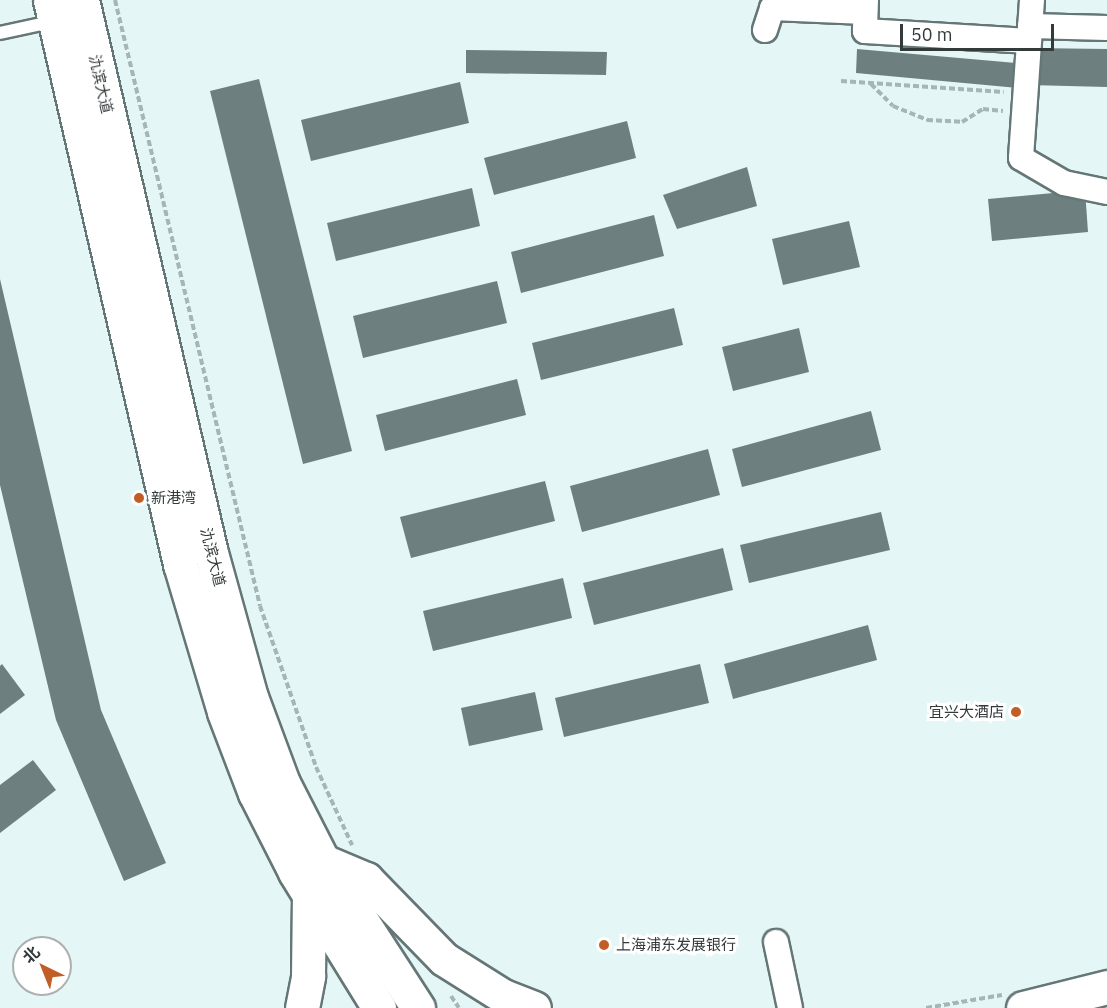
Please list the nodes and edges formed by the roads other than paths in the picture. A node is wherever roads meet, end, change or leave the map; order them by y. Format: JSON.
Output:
{"nodes":[{"id":1,"x":1032,"y":0,"type":"edge"},
{"id":2,"x":866,"y":6,"type":"edge"},
{"id":3,"x":69,"y":12,"type":"edge"},
{"id":4,"x":1107,"y":28,"type":"edge"},
{"id":5,"x":765,"y":30,"type":"dead end"},
{"id":6,"x":0,"y":33,"type":"edge"},
{"id":7,"x":1030,"y":33,"type":"junction"},
{"id":8,"x":1107,"y":192,"type":"edge"},
{"id":9,"x":323,"y":861,"type":"junction"},
{"id":10,"x":309,"y":895,"type":"junction"},
{"id":11,"x":776,"y":942,"type":"dead end"},
{"id":12,"x":1107,"y":987,"type":"edge"},
{"id":13,"x":302,"y":1008,"type":"edge"},
{"id":14,"x":379,"y":1008,"type":"edge"},
{"id":15,"x":418,"y":1008,"type":"edge"},
{"id":16,"x":534,"y":1008,"type":"edge"},
{"id":17,"x":790,"y":1008,"type":"edge"},
{"id":18,"x":1023,"y":1008,"type":"edge"}],
"edges":[{"from":1,"to":7,"type":"street"},
{"from":2,"to":5,"type":"street"},
{"from":2,"to":7,"type":"street"},
{"from":3,"to":6,"type":"lane"},
{"from":3,"to":9,"type":"main road","name":"氿滨大道"},
{"from":3,"to":10,"type":"main road","name":"氿滨大道"},
{"from":4,"to":7,"type":"street"},
{"from":7,"to":8,"type":"street"},
{"from":9,"to":15,"type":"main road","name":"氿滨大道"},
{"from":9,"to":16,"type":"main road"},
{"from":10,"to":13,"type":"main road"},
{"from":10,"to":14,"type":"main road","name":"氿滨大道"},
{"from":11,"to":17,"type":"street"},
{"from":12,"to":18,"type":"main road"}]}
